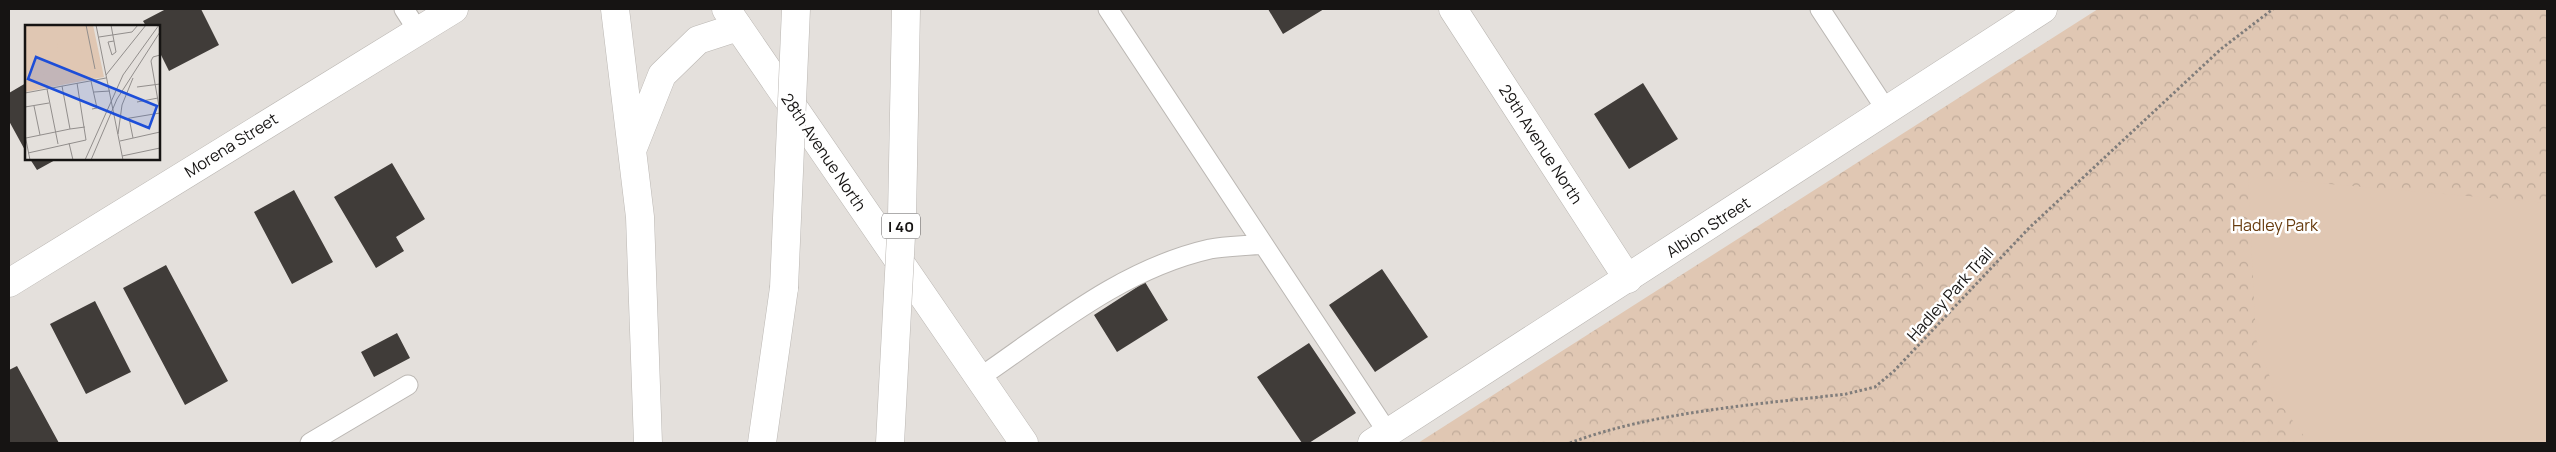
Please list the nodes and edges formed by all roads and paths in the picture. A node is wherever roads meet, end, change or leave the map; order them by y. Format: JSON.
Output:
{"nodes":[{"id":1,"x":454,"y":9,"type":"edge"},
{"id":2,"x":615,"y":9,"type":"edge"},
{"id":3,"x":796,"y":9,"type":"edge"},
{"id":4,"x":906,"y":9,"type":"edge"},
{"id":5,"x":1108,"y":9,"type":"edge"},
{"id":6,"x":1453,"y":9,"type":"edge"},
{"id":7,"x":1820,"y":9,"type":"edge"},
{"id":8,"x":2043,"y":9,"type":"edge"},
{"id":9,"x":2273,"y":9,"type":"edge"},
{"id":10,"x":732,"y":18,"type":"edge"},
{"id":11,"x":411,"y":20,"type":"edge"},
{"id":12,"x":1887,"y":110,"type":"junction"},
{"id":13,"x":632,"y":152,"type":"junction"},
{"id":14,"x":1263,"y":244,"type":"junction"},
{"id":15,"x":1628,"y":279,"type":"junction"},
{"id":16,"x":9,"y":283,"type":"edge"},
{"id":17,"x":979,"y":378,"type":"junction"},
{"id":18,"x":408,"y":385,"type":"dead end"},
{"id":19,"x":1380,"y":438,"type":"edge"},
{"id":20,"x":310,"y":443,"type":"edge"},
{"id":21,"x":648,"y":443,"type":"edge"},
{"id":22,"x":762,"y":443,"type":"edge"},
{"id":23,"x":890,"y":443,"type":"edge"},
{"id":24,"x":1024,"y":443,"type":"edge"},
{"id":25,"x":1570,"y":443,"type":"edge"}],
"edges":[{"from":1,"to":11,"type":"main road","name":"Morena Street"},
{"from":2,"to":13,"type":"main road"},
{"from":3,"to":22,"type":"main road","bridge":true},
{"from":4,"to":23,"type":"main road","number":"I 40","bridge":true},
{"from":5,"to":14,"type":"lane"},
{"from":6,"to":15,"type":"main road","name":"29th Avenue North"},
{"from":7,"to":12,"type":"lane"},
{"from":8,"to":12,"type":"main road","name":"Albion Street"},
{"from":9,"to":25,"type":"path","name":"Hadley Park Trail"},
{"from":10,"to":13,"type":"main road"},
{"from":10,"to":17,"type":"main road","name":"28th Avenue North"},
{"from":11,"to":16,"type":"main road","name":"Morena Street"},
{"from":12,"to":15,"type":"main road","name":"Albion Street"},
{"from":13,"to":21,"type":"main road"},
{"from":14,"to":17,"type":"lane"},
{"from":14,"to":19,"type":"lane"},
{"from":15,"to":19,"type":"main road","name":"Albion Street"},
{"from":17,"to":24,"type":"main road","name":"28th Avenue North"},
{"from":18,"to":20,"type":"lane"}]}
